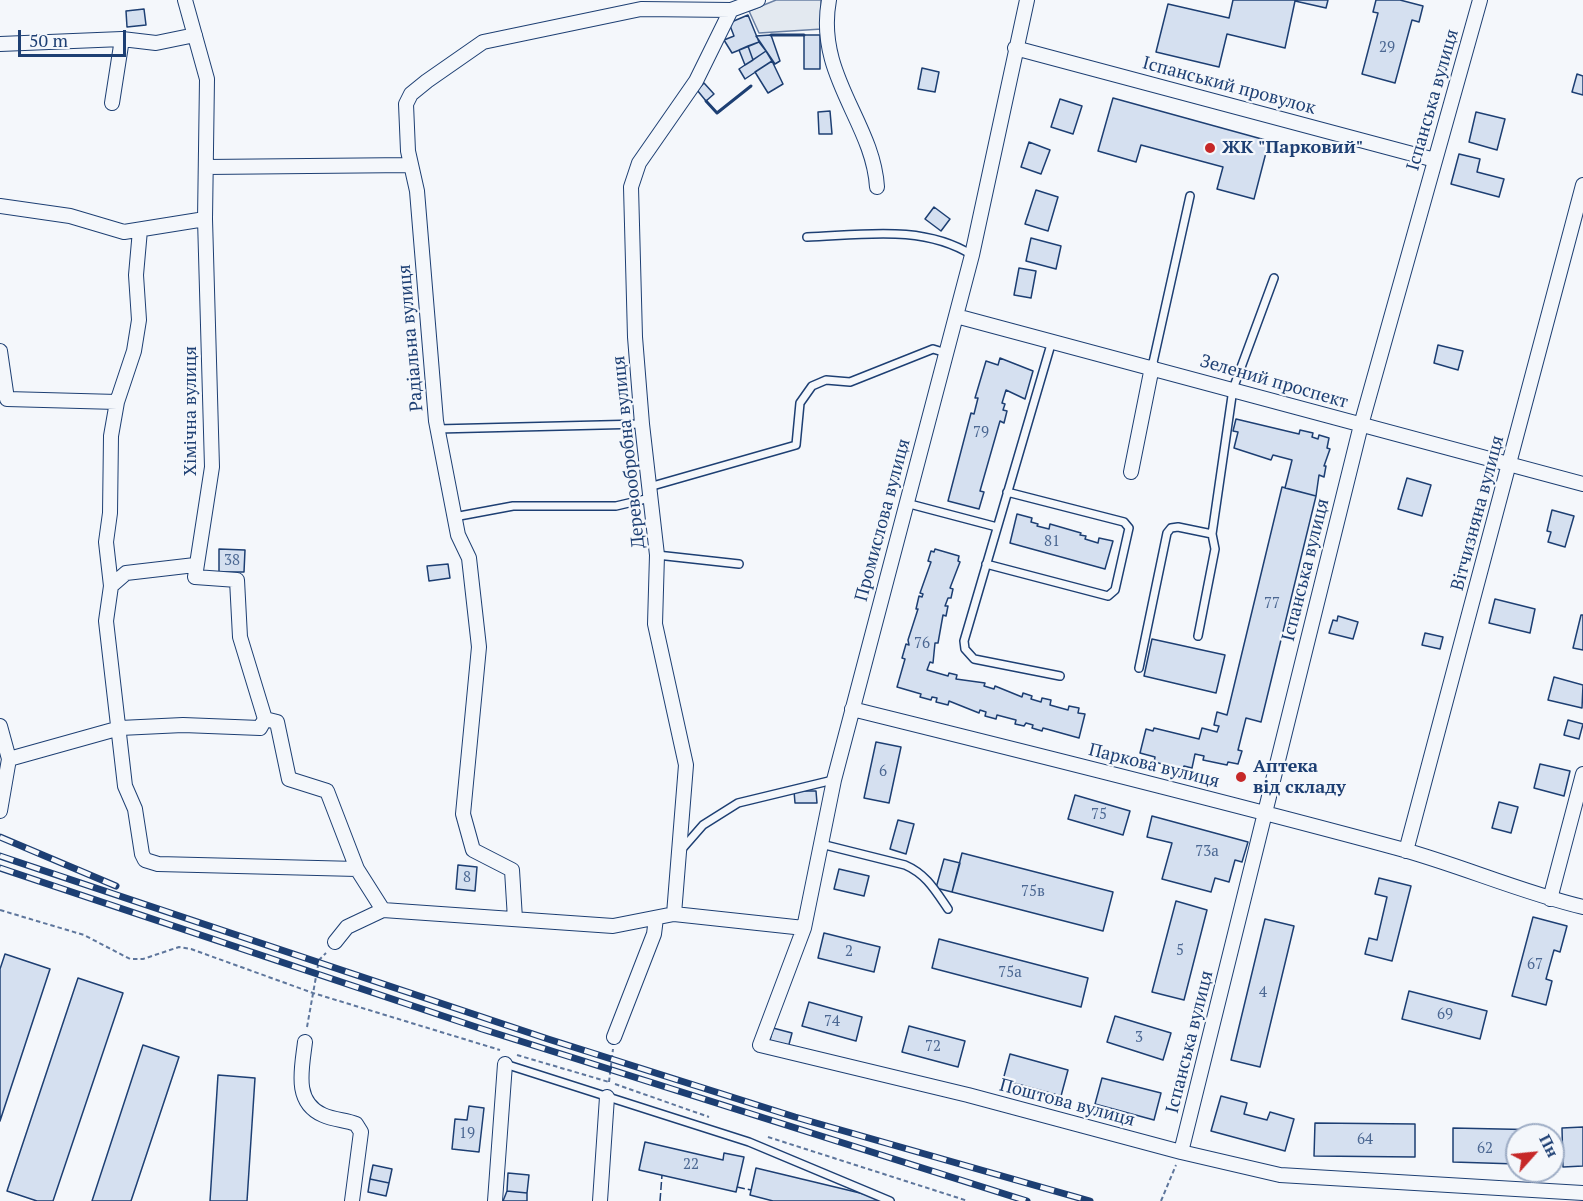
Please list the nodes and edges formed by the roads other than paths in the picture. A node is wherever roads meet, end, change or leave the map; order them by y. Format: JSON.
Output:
{"nodes":[{"id":1,"x":185,"y":0,"type":"edge"},
{"id":2,"x":758,"y":0,"type":"edge"},
{"id":3,"x":829,"y":0,"type":"edge"},
{"id":4,"x":1027,"y":0,"type":"edge"},
{"id":5,"x":1480,"y":0,"type":"edge"},
{"id":6,"x":731,"y":10,"type":"junction"},
{"id":7,"x":195,"y":35,"type":"junction"},
{"id":8,"x":123,"y":39,"type":"junction"},
{"id":9,"x":0,"y":44,"type":"edge"},
{"id":10,"x":1015,"y":48,"type":"junction"},
{"id":11,"x":112,"y":103,"type":"dead end"},
{"id":12,"x":1435,"y":160,"type":"junction"},
{"id":13,"x":411,"y":165,"type":"junction"},
{"id":14,"x":206,"y":167,"type":"junction"},
{"id":15,"x":1583,"y":185,"type":"edge"},
{"id":16,"x":877,"y":187,"type":"dead end"},
{"id":17,"x":1190,"y":196,"type":"dead end"},
{"id":18,"x":0,"y":206,"type":"edge"},
{"id":19,"x":205,"y":219,"type":"junction"},
{"id":20,"x":140,"y":230,"type":"junction"},
{"id":21,"x":807,"y":237,"type":"dead end"},
{"id":22,"x":972,"y":255,"type":"junction"},
{"id":23,"x":1274,"y":278,"type":"dead end"},
{"id":24,"x":956,"y":316,"type":"junction"},
{"id":25,"x":1052,"y":341,"type":"junction"},
{"id":26,"x":0,"y":351,"type":"edge"},
{"id":27,"x":946,"y":353,"type":"junction"},
{"id":28,"x":1152,"y":368,"type":"junction"},
{"id":29,"x":1233,"y":389,"type":"junction"},
{"id":30,"x":117,"y":402,"type":"junction"},
{"id":31,"x":642,"y":424,"type":"junction"},
{"id":32,"x":1361,"y":425,"type":"junction"},
{"id":33,"x":437,"y":429,"type":"junction"},
{"id":34,"x":1510,"y":465,"type":"junction"},
{"id":35,"x":1131,"y":472,"type":"dead end"},
{"id":36,"x":1583,"y":484,"type":"edge"},
{"id":37,"x":1007,"y":492,"type":"junction"},
{"id":38,"x":649,"y":493,"type":"junction"},
{"id":39,"x":906,"y":503,"type":"junction"},
{"id":40,"x":454,"y":517,"type":"junction"},
{"id":41,"x":997,"y":527,"type":"junction"},
{"id":42,"x":1212,"y":534,"type":"junction"},
{"id":43,"x":657,"y":555,"type":"junction"},
{"id":44,"x":739,"y":564,"type":"dead end"},
{"id":45,"x":986,"y":564,"type":"junction"},
{"id":46,"x":195,"y":565,"type":"junction"},
{"id":47,"x":111,"y":586,"type":"junction"},
{"id":48,"x":1198,"y":636,"type":"dead end"},
{"id":49,"x":1139,"y":668,"type":"dead end"},
{"id":50,"x":1060,"y":676,"type":"dead end"},
{"id":51,"x":852,"y":709,"type":"junction"},
{"id":52,"x":265,"y":719,"type":"junction"},
{"id":53,"x":0,"y":726,"type":"edge"},
{"id":54,"x":120,"y":728,"type":"junction"},
{"id":55,"x":9,"y":759,"type":"junction"},
{"id":56,"x":1583,"y":774,"type":"edge"},
{"id":57,"x":834,"y":780,"type":"junction"},
{"id":58,"x":0,"y":811,"type":"edge"},
{"id":59,"x":1265,"y":813,"type":"junction"},
{"id":60,"x":821,"y":844,"type":"junction"},
{"id":61,"x":680,"y":851,"type":"junction"},
{"id":62,"x":1406,"y":851,"type":"junction"},
{"id":63,"x":357,"y":869,"type":"junction"},
{"id":64,"x":1550,"y":899,"type":"junction"},
{"id":65,"x":1583,"y":907,"type":"edge"},
{"id":66,"x":948,"y":909,"type":"dead end"},
{"id":67,"x":383,"y":910,"type":"junction"},
{"id":68,"x":674,"y":914,"type":"junction"},
{"id":69,"x":656,"y":918,"type":"junction"},
{"id":70,"x":515,"y":919,"type":"junction"},
{"id":71,"x":804,"y":928,"type":"junction"},
{"id":72,"x":335,"y":942,"type":"road end"},
{"id":73,"x":614,"y":1036,"type":"road end"},
{"id":74,"x":305,"y":1042,"type":"road end"},
{"id":75,"x":760,"y":1045,"type":"joint"},
{"id":76,"x":506,"y":1064,"type":"joint"},
{"id":77,"x":607,"y":1097,"type":"junction"},
{"id":78,"x":1181,"y":1152,"type":"junction"},
{"id":79,"x":1583,"y":1193,"type":"edge"},
{"id":80,"x":352,"y":1201,"type":"edge"},
{"id":81,"x":495,"y":1201,"type":"edge"},
{"id":82,"x":600,"y":1201,"type":"edge"},
{"id":83,"x":890,"y":1201,"type":"edge"}],
"edges":[{"from":1,"to":7,"type":"street","name":"Хімічна вулиця"},
{"from":2,"to":6,"type":"street","name":"Радіальна вулиця"},
{"from":3,"to":16,"type":"street"},
{"from":4,"to":10,"type":"street","name":"Промислова вулиця"},
{"from":5,"to":12,"type":"street","name":"Іспанська вулиця"},
{"from":6,"to":13,"type":"street","name":"Радіальна вулиця"},
{"from":6,"to":31,"type":"street","name":"Деревообробна вулиця"},
{"from":7,"to":8,"type":"street"},
{"from":7,"to":14,"type":"street","name":"Хімічна вулиця"},
{"from":8,"to":9,"type":"street"},
{"from":8,"to":11,"type":"street"},
{"from":10,"to":12,"type":"street","name":"Іспанський провулок"},
{"from":10,"to":22,"type":"street","name":"Промислова вулиця"},
{"from":12,"to":32,"type":"street","name":"Іспанська вулиця"},
{"from":13,"to":14,"type":"street"},
{"from":13,"to":33,"type":"street","name":"Радіальна вулиця"},
{"from":14,"to":19,"type":"street","name":"Хімічна вулиця"},
{"from":15,"to":34,"type":"street","name":"Вітчизняна вулиця"},
{"from":17,"to":28,"type":"lane"},
{"from":18,"to":20,"type":"street"},
{"from":19,"to":20,"type":"street"},
{"from":19,"to":46,"type":"street","name":"Хімічна вулиця"},
{"from":20,"to":30,"type":"street"},
{"from":21,"to":22,"type":"lane"},
{"from":22,"to":24,"type":"street","name":"Промислова вулиця"},
{"from":23,"to":29,"type":"lane"},
{"from":24,"to":25,"type":"street","name":"Зелений проспект"},
{"from":24,"to":27,"type":"street","name":"Промислова вулиця"},
{"from":25,"to":28,"type":"street","name":"Зелений проспект"},
{"from":25,"to":37,"type":"lane"},
{"from":26,"to":30,"type":"street"},
{"from":27,"to":38,"type":"lane"},
{"from":27,"to":39,"type":"street","name":"Промислова вулиця"},
{"from":28,"to":29,"type":"street","name":"Зелений проспект"},
{"from":28,"to":35,"type":"street"},
{"from":29,"to":32,"type":"street","name":"Зелений проспект"},
{"from":29,"to":42,"type":"lane"},
{"from":30,"to":47,"type":"street"},
{"from":31,"to":33,"type":"lane"},
{"from":31,"to":38,"type":"street","name":"Деревообробна вулиця"},
{"from":32,"to":34,"type":"street","name":"Зелений проспект"},
{"from":32,"to":59,"type":"street","name":"Іспанська вулиця"},
{"from":33,"to":40,"type":"street","name":"Радіальна вулиця"},
{"from":34,"to":36,"type":"street","name":"Зелений проспект"},
{"from":34,"to":62,"type":"street","name":"Вітчизняна вулиця"},
{"from":37,"to":41,"type":"lane"},
{"from":37,"to":45,"type":"lane"},
{"from":38,"to":40,"type":"lane"},
{"from":38,"to":43,"type":"street","name":"Деревообробна вулиця"},
{"from":39,"to":41,"type":"lane"},
{"from":39,"to":51,"type":"street","name":"Промислова вулиця"},
{"from":40,"to":70,"type":"street","name":"Радіальна вулиця"},
{"from":41,"to":45,"type":"lane"},
{"from":42,"to":48,"type":"lane"},
{"from":42,"to":49,"type":"lane"},
{"from":43,"to":44,"type":"lane"},
{"from":43,"to":61,"type":"street","name":"Деревообробна вулиця"},
{"from":45,"to":50,"type":"lane"},
{"from":46,"to":47,"type":"street"},
{"from":46,"to":52,"type":"street"},
{"from":47,"to":54,"type":"street"},
{"from":51,"to":57,"type":"street","name":"Промислова вулиця"},
{"from":51,"to":59,"type":"street","name":"Паркова вулиця"},
{"from":52,"to":54,"type":"street"},
{"from":52,"to":63,"type":"street"},
{"from":53,"to":55,"type":"street"},
{"from":54,"to":55,"type":"street"},
{"from":54,"to":63,"type":"street"},
{"from":55,"to":58,"type":"street"},
{"from":56,"to":64,"type":"street"},
{"from":57,"to":60,"type":"street","name":"Промислова вулиця"},
{"from":57,"to":61,"type":"lane"},
{"from":59,"to":62,"type":"street","name":"Паркова вулиця"},
{"from":59,"to":78,"type":"street","name":"Іспанська вулиця"},
{"from":60,"to":66,"type":"lane"},
{"from":60,"to":71,"type":"street","name":"Промислова вулиця"},
{"from":61,"to":68,"type":"street","name":"Деревообробна вулиця"},
{"from":62,"to":64,"type":"street","name":"Паркова вулиця"},
{"from":63,"to":67,"type":"street"},
{"from":64,"to":65,"type":"street","name":"Паркова вулиця"},
{"from":67,"to":70,"type":"street"},
{"from":67,"to":72,"type":"street"},
{"from":68,"to":69,"type":"street"},
{"from":68,"to":71,"type":"street"},
{"from":69,"to":70,"type":"street"},
{"from":69,"to":73,"type":"street"},
{"from":71,"to":75,"type":"street","name":"Промислова вулиця"},
{"from":74,"to":80,"type":"street"},
{"from":75,"to":78,"type":"street","name":"Поштова вулиця"},
{"from":76,"to":77,"type":"lane"},
{"from":76,"to":81,"type":"street"},
{"from":77,"to":82,"type":"street"},
{"from":77,"to":83,"type":"lane"},
{"from":78,"to":79,"type":"street","name":"Поштова вулиця"}]}
